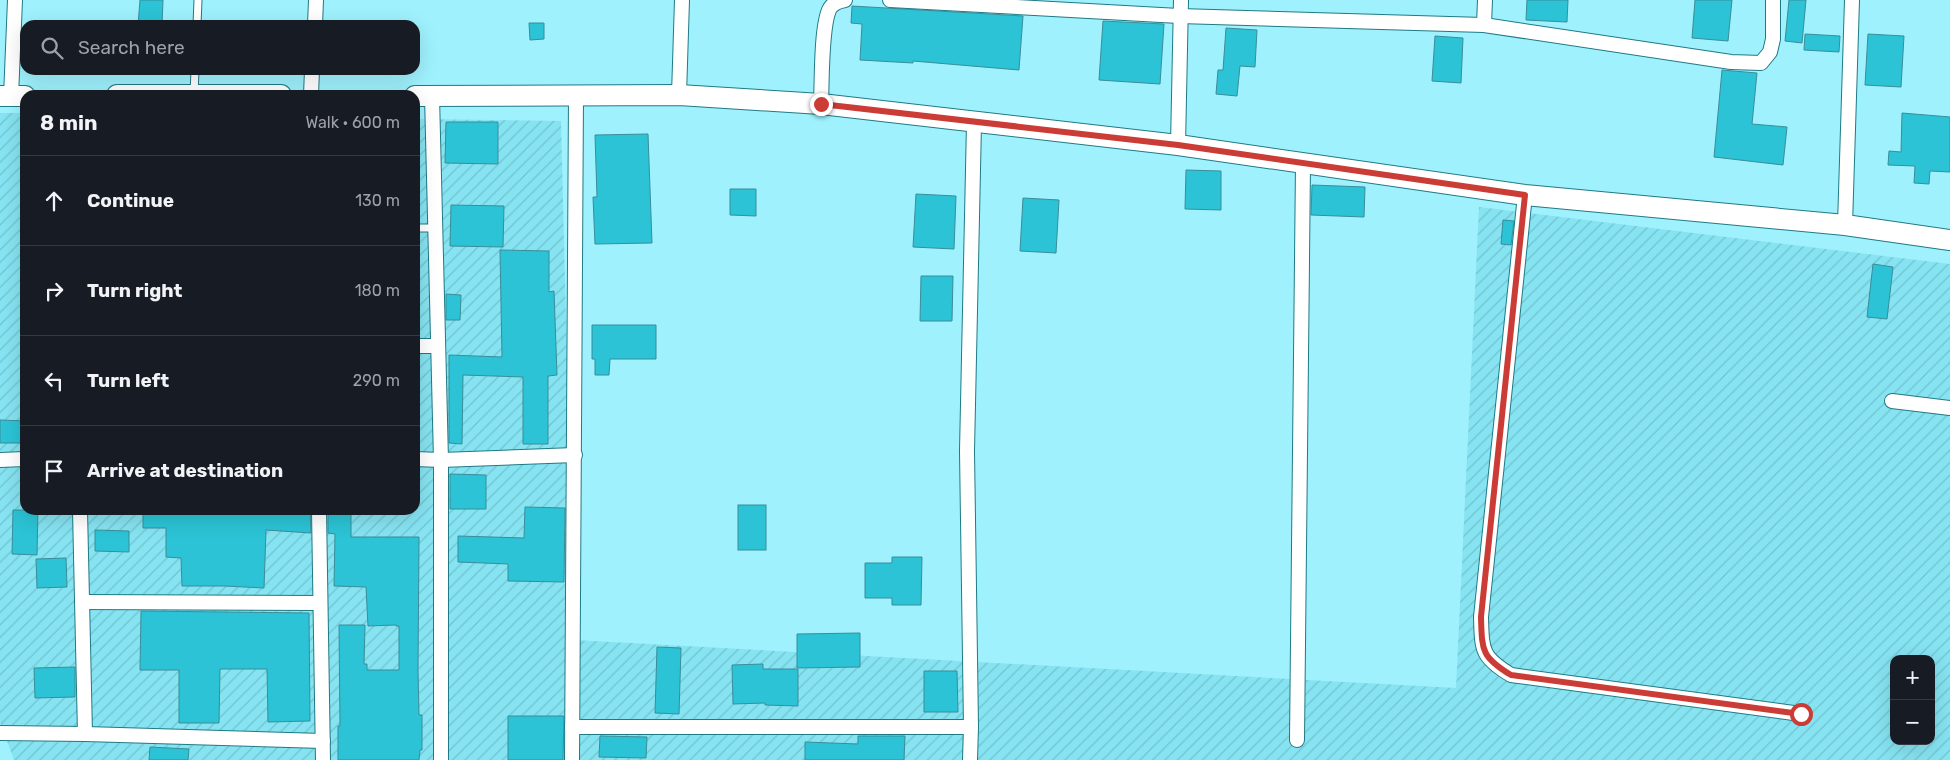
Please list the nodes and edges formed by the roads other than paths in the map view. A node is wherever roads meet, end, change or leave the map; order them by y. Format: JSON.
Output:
{"nodes":[{"id":1,"x":15,"y":0,"type":"edge"},
{"id":2,"x":198,"y":0,"type":"edge"},
{"id":3,"x":316,"y":0,"type":"edge"},
{"id":4,"x":682,"y":0,"type":"edge"},
{"id":5,"x":845,"y":0,"type":"edge"},
{"id":6,"x":890,"y":0,"type":"edge"},
{"id":7,"x":1180,"y":0,"type":"edge"},
{"id":8,"x":1485,"y":0,"type":"edge"},
{"id":9,"x":1773,"y":0,"type":"edge"},
{"id":10,"x":1852,"y":0,"type":"edge"},
{"id":11,"x":1180,"y":16,"type":"junction"},
{"id":12,"x":197,"y":20,"type":"edge"},
{"id":13,"x":315,"y":20,"type":"edge"},
{"id":14,"x":1484,"y":25,"type":"junction"},
{"id":15,"x":195,"y":75,"type":"edge"},
{"id":16,"x":312,"y":75,"type":"edge"},
{"id":17,"x":194,"y":90,"type":"edge"},
{"id":18,"x":311,"y":90,"type":"edge"},
{"id":19,"x":679,"y":95,"type":"junction"},
{"id":20,"x":12,"y":96,"type":"edge"},
{"id":21,"x":424,"y":96,"type":"edge"},
{"id":22,"x":576,"y":96,"type":"junction"},
{"id":23,"x":821,"y":104,"type":"junction"},
{"id":24,"x":974,"y":123,"type":"junction"},
{"id":25,"x":1178,"y":145,"type":"junction"},
{"id":26,"x":1303,"y":164,"type":"junction"},
{"id":27,"x":1525,"y":195,"type":"junction"},
{"id":28,"x":1845,"y":225,"type":"junction"},
{"id":29,"x":420,"y":228,"type":"edge"},
{"id":30,"x":435,"y":228,"type":"junction"},
{"id":31,"x":1950,"y":240,"type":"edge"},
{"id":32,"x":420,"y":346,"type":"edge"},
{"id":33,"x":438,"y":346,"type":"junction"},
{"id":34,"x":1892,"y":402,"type":"dead end"},
{"id":35,"x":1950,"y":408,"type":"edge"},
{"id":36,"x":575,"y":455,"type":"junction"},
{"id":37,"x":420,"y":459,"type":"edge"},
{"id":38,"x":0,"y":460,"type":"edge"},
{"id":39,"x":20,"y":460,"type":"edge"},
{"id":40,"x":441,"y":460,"type":"junction"},
{"id":41,"x":80,"y":515,"type":"edge"},
{"id":42,"x":319,"y":515,"type":"edge"},
{"id":43,"x":82,"y":602,"type":"junction"},
{"id":44,"x":320,"y":603,"type":"junction"},
{"id":45,"x":1801,"y":714,"type":"dead end"},
{"id":46,"x":572,"y":727,"type":"junction"},
{"id":47,"x":971,"y":727,"type":"junction"},
{"id":48,"x":0,"y":733,"type":"edge"},
{"id":49,"x":85,"y":734,"type":"junction"},
{"id":50,"x":1296,"y":740,"type":"dead end"},
{"id":51,"x":323,"y":741,"type":"junction"},
{"id":52,"x":323,"y":760,"type":"edge"},
{"id":53,"x":441,"y":760,"type":"edge"},
{"id":54,"x":572,"y":760,"type":"edge"},
{"id":55,"x":970,"y":760,"type":"edge"}],
"edges":[{"from":1,"to":20,"type":"street"},
{"from":2,"to":12,"type":"lane"},
{"from":3,"to":13,"type":"street"},
{"from":4,"to":19,"type":"street"},
{"from":5,"to":23,"type":"street"},
{"from":6,"to":11,"type":"street"},
{"from":7,"to":11,"type":"street"},
{"from":8,"to":14,"type":"street"},
{"from":9,"to":14,"type":"street"},
{"from":10,"to":28,"type":"street"},
{"from":11,"to":14,"type":"street"},
{"from":11,"to":25,"type":"street"},
{"from":15,"to":17,"type":"lane"},
{"from":16,"to":18,"type":"street"},
{"from":19,"to":22,"type":"street"},
{"from":19,"to":23,"type":"street"},
{"from":21,"to":22,"type":"street"},
{"from":21,"to":30,"type":"street"},
{"from":22,"to":36,"type":"street"},
{"from":23,"to":24,"type":"street"},
{"from":24,"to":25,"type":"street"},
{"from":24,"to":47,"type":"street"},
{"from":25,"to":26,"type":"street"},
{"from":26,"to":27,"type":"street"},
{"from":26,"to":50,"type":"street"},
{"from":27,"to":28,"type":"street"},
{"from":27,"to":45,"type":"street"},
{"from":28,"to":31,"type":"street"},
{"from":29,"to":30,"type":"lane"},
{"from":30,"to":33,"type":"street"},
{"from":32,"to":33,"type":"street"},
{"from":33,"to":40,"type":"street"},
{"from":34,"to":35,"type":"street"},
{"from":36,"to":40,"type":"street"},
{"from":36,"to":46,"type":"street"},
{"from":37,"to":40,"type":"street"},
{"from":38,"to":39,"type":"street"},
{"from":40,"to":53,"type":"street"},
{"from":41,"to":43,"type":"street"},
{"from":42,"to":44,"type":"street"},
{"from":43,"to":44,"type":"street"},
{"from":43,"to":49,"type":"street"},
{"from":44,"to":51,"type":"street"},
{"from":46,"to":47,"type":"street"},
{"from":46,"to":54,"type":"street"},
{"from":47,"to":55,"type":"street"},
{"from":48,"to":49,"type":"street"},
{"from":49,"to":51,"type":"street"},
{"from":51,"to":52,"type":"street"}]}
